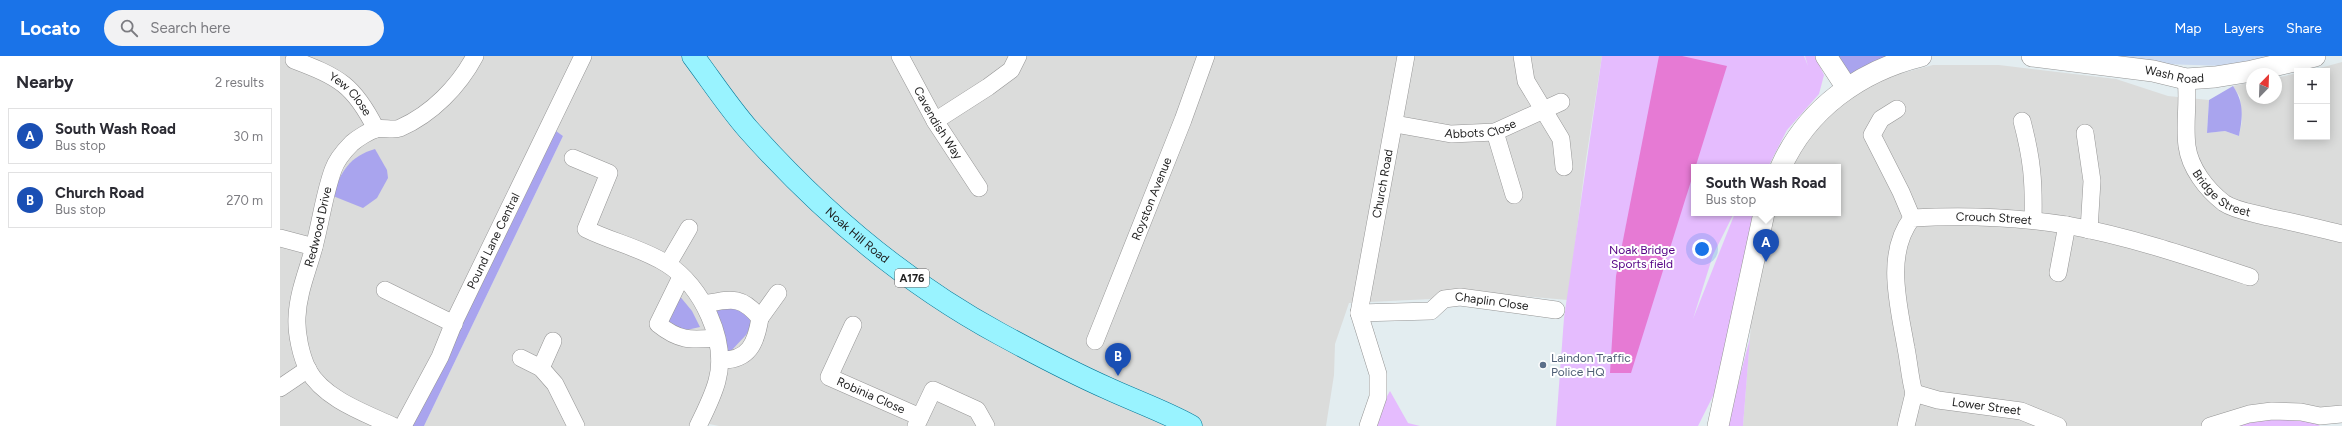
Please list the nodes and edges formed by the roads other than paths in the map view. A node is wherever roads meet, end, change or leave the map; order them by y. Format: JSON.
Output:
{"nodes":[{"id":1,"x":475,"y":56,"type":"edge"},
{"id":2,"x":583,"y":56,"type":"edge"},
{"id":3,"x":692,"y":56,"type":"edge"},
{"id":4,"x":900,"y":56,"type":"edge"},
{"id":5,"x":1018,"y":56,"type":"edge"},
{"id":6,"x":1206,"y":56,"type":"edge"},
{"id":7,"x":1406,"y":56,"type":"edge"},
{"id":8,"x":1522,"y":56,"type":"edge"},
{"id":9,"x":1826,"y":56,"type":"edge"},
{"id":10,"x":1921,"y":56,"type":"edge"},
{"id":11,"x":2032,"y":56,"type":"edge"},
{"id":12,"x":2315,"y":56,"type":"edge"},
{"id":13,"x":294,"y":60,"type":"dead end"},
{"id":14,"x":2186,"y":79,"type":"junction"},
{"id":15,"x":1847,"y":88,"type":"junction"},
{"id":16,"x":1561,"y":102,"type":"dead end"},
{"id":17,"x":1543,"y":109,"type":"junction"},
{"id":18,"x":1897,"y":109,"type":"dead end"},
{"id":19,"x":935,"y":121,"type":"junction"},
{"id":20,"x":2022,"y":121,"type":"dead end"},
{"id":21,"x":1395,"y":124,"type":"junction"},
{"id":22,"x":376,"y":129,"type":"junction"},
{"id":23,"x":1495,"y":132,"type":"junction"},
{"id":24,"x":2086,"y":133,"type":"dead end"},
{"id":25,"x":573,"y":158,"type":"dead end"},
{"id":26,"x":1782,"y":164,"type":"edge"},
{"id":27,"x":1564,"y":167,"type":"dead end"},
{"id":28,"x":979,"y":188,"type":"dead end"},
{"id":29,"x":1514,"y":195,"type":"dead end"},
{"id":30,"x":1763,"y":216,"type":"edge"},
{"id":31,"x":1912,"y":218,"type":"junction"},
{"id":32,"x":2033,"y":220,"type":"junction"},
{"id":33,"x":2067,"y":225,"type":"junction"},
{"id":34,"x":689,"y":228,"type":"dead end"},
{"id":35,"x":2090,"y":230,"type":"junction"},
{"id":36,"x":2342,"y":234,"type":"edge"},
{"id":37,"x":280,"y":238,"type":"edge"},
{"id":38,"x":314,"y":247,"type":"junction"},
{"id":39,"x":668,"y":264,"type":"junction"},
{"id":40,"x":2058,"y":273,"type":"dead end"},
{"id":41,"x":682,"y":277,"type":"junction"},
{"id":42,"x":2250,"y":277,"type":"dead end"},
{"id":43,"x":385,"y":290,"type":"dead end"},
{"id":44,"x":778,"y":293,"type":"dead end"},
{"id":45,"x":704,"y":304,"type":"junction"},
{"id":46,"x":1556,"y":310,"type":"dead end"},
{"id":47,"x":1359,"y":313,"type":"junction"},
{"id":48,"x":760,"y":318,"type":"junction"},
{"id":49,"x":454,"y":324,"type":"junction"},
{"id":50,"x":853,"y":325,"type":"dead end"},
{"id":51,"x":716,"y":338,"type":"junction"},
{"id":52,"x":553,"y":341,"type":"dead end"},
{"id":53,"x":1095,"y":341,"type":"dead end"},
{"id":54,"x":521,"y":358,"type":"dead end"},
{"id":55,"x":720,"y":360,"type":"junction"},
{"id":56,"x":541,"y":368,"type":"junction"},
{"id":57,"x":308,"y":369,"type":"junction"},
{"id":58,"x":280,"y":388,"type":"edge"},
{"id":59,"x":1106,"y":388,"type":"junction"},
{"id":60,"x":1914,"y":394,"type":"junction"},
{"id":61,"x":1722,"y":405,"type":"junction"},
{"id":62,"x":2342,"y":414,"type":"edge"},
{"id":63,"x":918,"y":421,"type":"edge"},
{"id":64,"x":393,"y":426,"type":"edge"},
{"id":65,"x":403,"y":426,"type":"edge"},
{"id":66,"x":576,"y":426,"type":"edge"},
{"id":67,"x":698,"y":426,"type":"edge"},
{"id":68,"x":986,"y":426,"type":"edge"},
{"id":69,"x":1157,"y":426,"type":"edge"},
{"id":70,"x":1191,"y":426,"type":"edge"},
{"id":71,"x":1368,"y":426,"type":"edge"},
{"id":72,"x":1710,"y":426,"type":"edge"},
{"id":73,"x":1718,"y":426,"type":"edge"},
{"id":74,"x":1906,"y":426,"type":"edge"},
{"id":75,"x":2058,"y":426,"type":"edge"},
{"id":76,"x":2210,"y":426,"type":"edge"}],
"edges":[{"from":1,"to":22,"type":"street"},
{"from":2,"to":49,"type":"street","name":"Pound Lane Central"},
{"from":3,"to":59,"type":"main road","name":"Noak Hill Road","number":"A176"},
{"from":4,"to":19,"type":"street","name":"Cavendish Way"},
{"from":5,"to":19,"type":"street"},
{"from":6,"to":53,"type":"street","name":"Royston Avenue"},
{"from":7,"to":21,"type":"street","name":"Church Road"},
{"from":8,"to":17,"type":"street"},
{"from":9,"to":15,"type":"street"},
{"from":10,"to":15,"type":"street"},
{"from":11,"to":14,"type":"street","name":"Wash Road"},
{"from":12,"to":14,"type":"street","name":"Wash Road"},
{"from":13,"to":22,"type":"street","name":"Yew Close"},
{"from":14,"to":36,"type":"street","name":"Bridge Street"},
{"from":15,"to":26,"type":"street"},
{"from":16,"to":17,"type":"street","name":"Abbots Close"},
{"from":17,"to":23,"type":"street","name":"Abbots Close"},
{"from":17,"to":27,"type":"street"},
{"from":18,"to":31,"type":"street"},
{"from":19,"to":28,"type":"street","name":"Cavendish Way"},
{"from":20,"to":32,"type":"street"},
{"from":21,"to":23,"type":"street","name":"Abbots Close"},
{"from":21,"to":47,"type":"street","name":"Church Road"},
{"from":22,"to":38,"type":"street","name":"Redwood Drive"},
{"from":23,"to":29,"type":"street"},
{"from":24,"to":35,"type":"street"},
{"from":25,"to":39,"type":"street"},
{"from":30,"to":61,"type":"street"},
{"from":31,"to":32,"type":"street","name":"Crouch Street"},
{"from":31,"to":60,"type":"street"},
{"from":32,"to":33,"type":"street","name":"Crouch Street"},
{"from":33,"to":35,"type":"street","name":"Crouch Street"},
{"from":33,"to":40,"type":"street"},
{"from":34,"to":39,"type":"street"},
{"from":35,"to":42,"type":"street","name":"Crouch Street"},
{"from":37,"to":38,"type":"street"},
{"from":38,"to":57,"type":"street","name":"Redwood Drive"},
{"from":39,"to":41,"type":"street"},
{"from":41,"to":45,"type":"street"},
{"from":41,"to":51,"type":"street"},
{"from":43,"to":49,"type":"street"},
{"from":44,"to":48,"type":"street"},
{"from":45,"to":48,"type":"street"},
{"from":45,"to":51,"type":"street"},
{"from":46,"to":47,"type":"street","name":"Chaplin Close"},
{"from":47,"to":71,"type":"street","name":"Church Road"},
{"from":48,"to":55,"type":"street"},
{"from":49,"to":65,"type":"street","name":"Pound Lane Central"},
{"from":50,"to":63,"type":"street","name":"Robinia Close"},
{"from":51,"to":55,"type":"street"},
{"from":52,"to":56,"type":"street"},
{"from":54,"to":56,"type":"street"},
{"from":55,"to":67,"type":"street"},
{"from":56,"to":66,"type":"street"},
{"from":57,"to":58,"type":"street"},
{"from":57,"to":64,"type":"street","name":"Redwood Drive"},
{"from":59,"to":69,"type":"main road","name":"Noak Hill Road","number":"A176"},
{"from":59,"to":70,"type":"main road","name":"Noak Hill Road","number":"A176"},
{"from":60,"to":74,"type":"street"},
{"from":60,"to":75,"type":"street","name":"Lower Street"},
{"from":61,"to":72,"type":"street"},
{"from":61,"to":73,"type":"street"},
{"from":62,"to":76,"type":"street"},
{"from":63,"to":68,"type":"street","name":"Robinia Close"}]}
